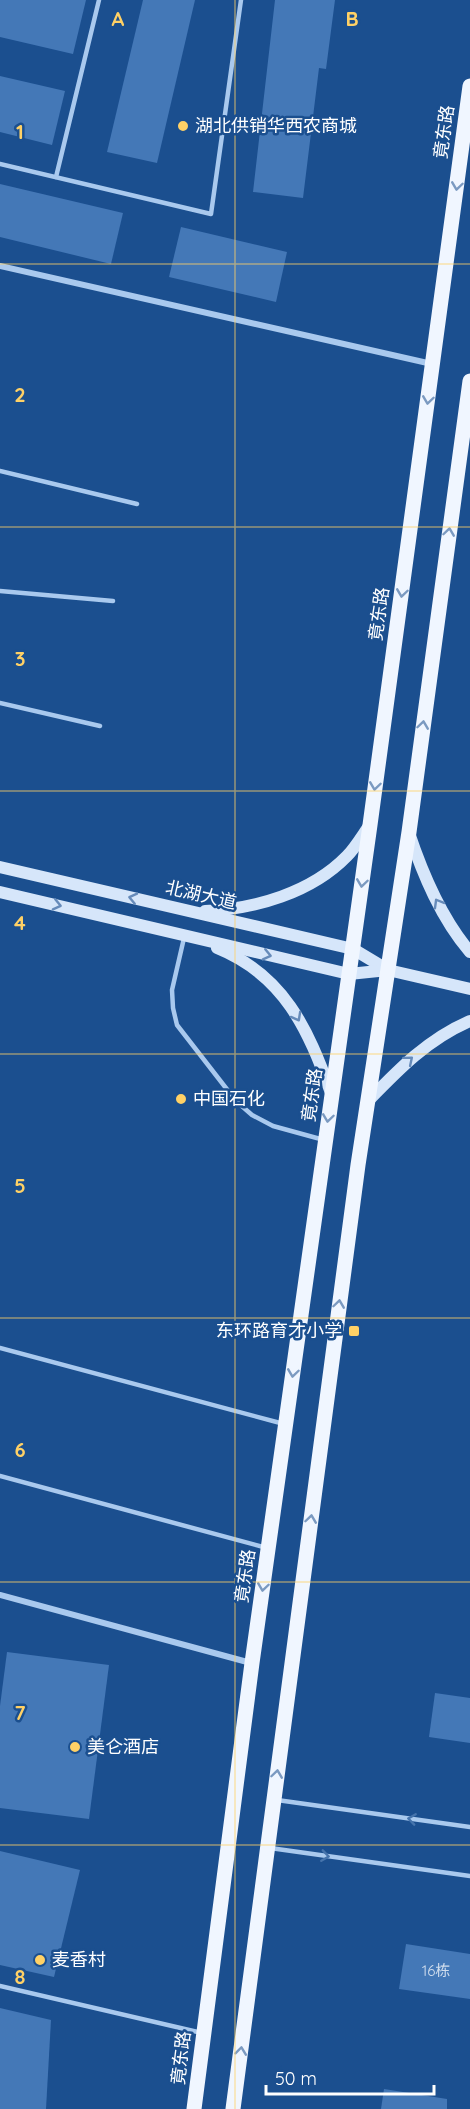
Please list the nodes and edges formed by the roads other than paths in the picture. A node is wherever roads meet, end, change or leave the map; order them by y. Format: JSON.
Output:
{"nodes":[{"id":1,"x":99,"y":0,"type":"edge"},
{"id":2,"x":241,"y":0,"type":"edge"},
{"id":3,"x":470,"y":86,"type":"edge"},
{"id":4,"x":0,"y":164,"type":"edge"},
{"id":5,"x":56,"y":177,"type":"junction"},
{"id":6,"x":0,"y":266,"type":"edge"},
{"id":7,"x":433,"y":364,"type":"junction"},
{"id":8,"x":470,"y":381,"type":"edge"},
{"id":9,"x":0,"y":471,"type":"edge"},
{"id":10,"x":137,"y":504,"type":"dead end"},
{"id":11,"x":0,"y":591,"type":"edge"},
{"id":12,"x":113,"y":601,"type":"dead end"},
{"id":13,"x":0,"y":703,"type":"edge"},
{"id":14,"x":100,"y":726,"type":"dead end"},
{"id":15,"x":370,"y":825,"type":"junction"},
{"id":16,"x":409,"y":832,"type":"junction"},
{"id":17,"x":0,"y":867,"type":"edge"},
{"id":18,"x":0,"y":892,"type":"edge"},
{"id":19,"x":190,"y":911,"type":"junction"},
{"id":20,"x":185,"y":935,"type":"junction"},
{"id":21,"x":352,"y":949,"type":"junction"},
{"id":22,"x":470,"y":951,"type":"edge"},
{"id":23,"x":388,"y":970,"type":"junction"},
{"id":24,"x":349,"y":974,"type":"junction"},
{"id":25,"x":470,"y":989,"type":"edge"},
{"id":26,"x":470,"y":1022,"type":"edge"},
{"id":27,"x":331,"y":1094,"type":"junction"},
{"id":28,"x":368,"y":1101,"type":"junction"},
{"id":29,"x":325,"y":1140,"type":"junction"},
{"id":30,"x":0,"y":1348,"type":"edge"},
{"id":31,"x":285,"y":1425,"type":"junction"},
{"id":32,"x":0,"y":1476,"type":"edge"},
{"id":33,"x":268,"y":1548,"type":"junction"},
{"id":34,"x":0,"y":1595,"type":"edge"},
{"id":35,"x":252,"y":1663,"type":"junction"},
{"id":36,"x":274,"y":1800,"type":"junction"},
{"id":37,"x":470,"y":1827,"type":"edge"},
{"id":38,"x":267,"y":1848,"type":"junction"},
{"id":39,"x":470,"y":1876,"type":"edge"},
{"id":40,"x":0,"y":1986,"type":"edge"},
{"id":41,"x":204,"y":2034,"type":"junction"},
{"id":42,"x":194,"y":2109,"type":"edge"},
{"id":43,"x":233,"y":2109,"type":"edge"}],
"edges":[{"from":1,"to":5,"type":"lane"},
{"from":2,"to":5,"type":"lane"},
{"from":3,"to":7,"type":"main road","name":"竟东路","one_way":true},
{"from":4,"to":5,"type":"lane"},
{"from":6,"to":7,"type":"street"},
{"from":7,"to":15,"type":"main road","name":"竟东路","one_way":true},
{"from":16,"to":8,"type":"main road","one_way":true},
{"from":9,"to":10,"type":"lane"},
{"from":11,"to":12,"type":"lane"},
{"from":13,"to":14,"type":"lane"},
{"from":15,"to":19,"type":"main road"},
{"from":15,"to":21,"type":"main road","name":"竟东路","one_way":true},
{"from":22,"to":16,"type":"main road","one_way":true},
{"from":16,"to":23,"type":"main road"},
{"from":19,"to":17,"type":"main road","name":"北湖大道","one_way":true},
{"from":18,"to":20,"type":"main road","name":"北湖大道","one_way":true},
{"from":19,"to":21,"type":"main road","name":"北湖大道"},
{"from":20,"to":24,"type":"main road","name":"北湖大道","one_way":true},
{"from":20,"to":27,"type":"main road","one_way":true},
{"from":20,"to":29,"type":"lane"},
{"from":21,"to":23,"type":"main road","name":"北湖大道"},
{"from":21,"to":24,"type":"main road","name":"竟东路"},
{"from":23,"to":24,"type":"main road","name":"北湖大道"},
{"from":23,"to":25,"type":"main road","name":"北湖大道"},
{"from":23,"to":28,"type":"main road"},
{"from":24,"to":27,"type":"main road","name":"竟东路"},
{"from":28,"to":26,"type":"main road","one_way":true},
{"from":27,"to":29,"type":"main road","name":"竟东路","one_way":true},
{"from":36,"to":28,"type":"main road","one_way":true},
{"from":29,"to":31,"type":"main road","name":"竟东路","one_way":true},
{"from":30,"to":31,"type":"lane"},
{"from":31,"to":33,"type":"main road","name":"竟东路"},
{"from":32,"to":33,"type":"lane"},
{"from":33,"to":35,"type":"main road","name":"竟东路","one_way":true},
{"from":34,"to":35,"type":"street"},
{"from":35,"to":41,"type":"main road","name":"竟东路"},
{"from":37,"to":36,"type":"lane","one_way":true},
{"from":36,"to":38,"type":"main road"},
{"from":38,"to":39,"type":"lane","one_way":true},
{"from":43,"to":38,"type":"main road","one_way":true},
{"from":40,"to":41,"type":"lane"},
{"from":41,"to":42,"type":"main road","name":"竟东路"}]}
